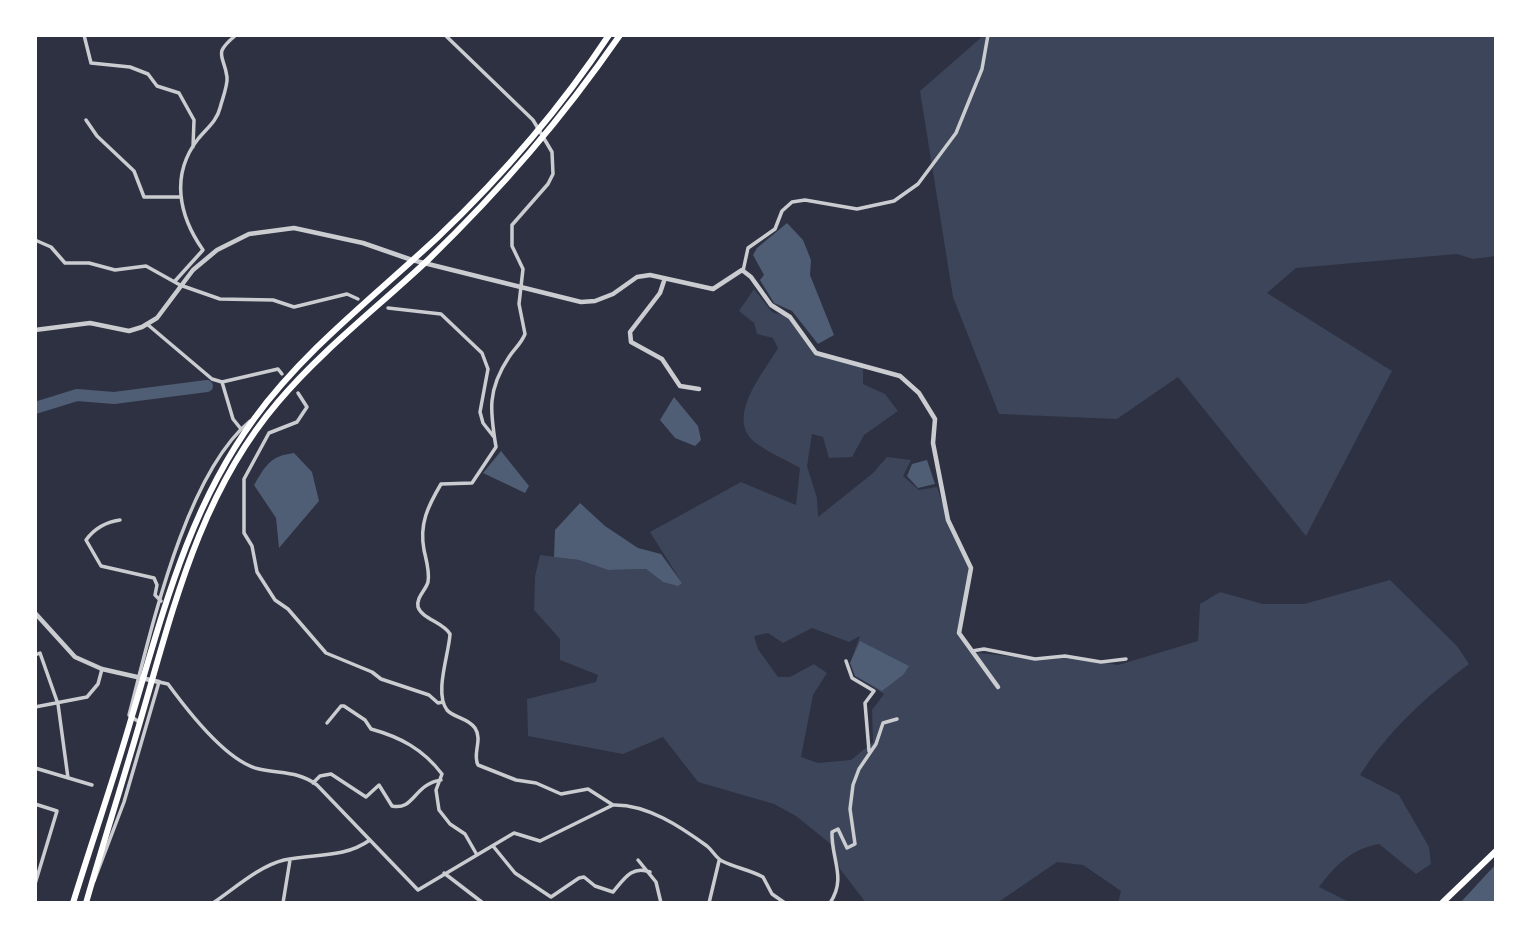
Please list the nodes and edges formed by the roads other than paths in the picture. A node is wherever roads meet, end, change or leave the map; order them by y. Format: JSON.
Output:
{"nodes":[{"id":1,"x":84,"y":35,"type":"edge"},
{"id":2,"x":236,"y":35,"type":"edge"},
{"id":3,"x":445,"y":35,"type":"edge"},
{"id":4,"x":609,"y":35,"type":"edge"},
{"id":5,"x":620,"y":35,"type":"edge"},
{"id":6,"x":988,"y":35,"type":"edge"},
{"id":7,"x":86,"y":120,"type":"dead end"},
{"id":8,"x":192,"y":149,"type":"junction"},
{"id":9,"x":180,"y":197,"type":"junction"},
{"id":10,"x":35,"y":240,"type":"edge"},
{"id":11,"x":412,"y":260,"type":"junction"},
{"id":12,"x":425,"y":262,"type":"junction"},
{"id":13,"x":742,"y":270,"type":"junction"},
{"id":14,"x":664,"y":281,"type":"junction"},
{"id":15,"x":177,"y":283,"type":"junction"},
{"id":16,"x":522,"y":287,"type":"junction"},
{"id":17,"x":358,"y":299,"type":"dead end"},
{"id":18,"x":388,"y":307,"type":"dead end"},
{"id":19,"x":147,"y":324,"type":"junction"},
{"id":20,"x":35,"y":330,"type":"edge"},
{"id":21,"x":282,"y":374,"type":"dead end"},
{"id":22,"x":222,"y":382,"type":"junction"},
{"id":23,"x":699,"y":389,"type":"dead end"},
{"id":24,"x":298,"y":393,"type":"dead end"},
{"id":25,"x":254,"y":418,"type":"junction"},
{"id":26,"x":241,"y":429,"type":"junction"},
{"id":27,"x":495,"y":439,"type":"junction"},
{"id":28,"x":120,"y":520,"type":"dead end"},
{"id":29,"x":161,"y":601,"type":"junction"},
{"id":30,"x":35,"y":613,"type":"edge"},
{"id":31,"x":970,"y":652,"type":"junction"},
{"id":32,"x":35,"y":655,"type":"edge"},
{"id":33,"x":1126,"y":659,"type":"dead end"},
{"id":34,"x":846,"y":662,"type":"dead end"},
{"id":35,"x":102,"y":669,"type":"junction"},
{"id":36,"x":139,"y":676,"type":"junction"},
{"id":37,"x":159,"y":682,"type":"junction"},
{"id":38,"x":998,"y":687,"type":"dead end"},
{"id":39,"x":444,"y":702,"type":"junction"},
{"id":40,"x":58,"y":704,"type":"junction"},
{"id":41,"x":35,"y":707,"type":"edge"},
{"id":42,"x":897,"y":719,"type":"dead end"},
{"id":43,"x":327,"y":723,"type":"dead end"},
{"id":44,"x":146,"y":724,"type":"junction"},
{"id":45,"x":869,"y":753,"type":"junction"},
{"id":46,"x":35,"y":768,"type":"edge"},
{"id":47,"x":68,"y":778,"type":"junction"},
{"id":48,"x":440,"y":780,"type":"junction"},
{"id":49,"x":313,"y":783,"type":"junction"},
{"id":50,"x":92,"y":785,"type":"dead end"},
{"id":51,"x":35,"y":804,"type":"edge"},
{"id":52,"x":613,"y":805,"type":"junction"},
{"id":53,"x":370,"y":840,"type":"junction"},
{"id":54,"x":493,"y":845,"type":"junction"},
{"id":55,"x":1496,"y":851,"type":"edge"},
{"id":56,"x":477,"y":855,"type":"junction"},
{"id":57,"x":290,"y":860,"type":"junction"},
{"id":58,"x":638,"y":860,"type":"dead end"},
{"id":59,"x":719,"y":860,"type":"junction"},
{"id":60,"x":650,"y":872,"type":"junction"},
{"id":61,"x":444,"y":873,"type":"junction"},
{"id":62,"x":35,"y":884,"type":"edge"},
{"id":63,"x":91,"y":886,"type":"junction"},
{"id":64,"x":73,"y":903,"type":"edge"},
{"id":65,"x":86,"y":903,"type":"edge"},
{"id":66,"x":213,"y":903,"type":"edge"},
{"id":67,"x":284,"y":903,"type":"edge"},
{"id":68,"x":483,"y":903,"type":"edge"},
{"id":69,"x":661,"y":903,"type":"edge"},
{"id":70,"x":709,"y":903,"type":"edge"},
{"id":71,"x":785,"y":903,"type":"edge"},
{"id":72,"x":830,"y":903,"type":"edge"},
{"id":73,"x":1442,"y":903,"type":"edge"}],
"edges":[{"from":1,"to":8,"type":"street"},
{"from":2,"to":8,"type":"street"},
{"from":3,"to":16,"type":"street"},
{"from":4,"to":11,"type":"highway"},
{"from":5,"to":12,"type":"highway"},
{"from":6,"to":13,"type":"street"},
{"from":7,"to":9,"type":"street"},
{"from":8,"to":9,"type":"street"},
{"from":9,"to":15,"type":"street"},
{"from":10,"to":15,"type":"street"},
{"from":11,"to":12,"type":"street"},
{"from":11,"to":15,"type":"street"},
{"from":11,"to":25,"type":"highway"},
{"from":12,"to":16,"type":"street"},
{"from":12,"to":63,"type":"highway"},
{"from":13,"to":14,"type":"street"},
{"from":13,"to":31,"type":"street"},
{"from":14,"to":16,"type":"street"},
{"from":14,"to":23,"type":"street"},
{"from":15,"to":17,"type":"street"},
{"from":15,"to":19,"type":"street"},
{"from":16,"to":27,"type":"street"},
{"from":18,"to":27,"type":"street"},
{"from":19,"to":20,"type":"street"},
{"from":19,"to":22,"type":"street"},
{"from":21,"to":22,"type":"street"},
{"from":22,"to":26,"type":"street"},
{"from":24,"to":39,"type":"street"},
{"from":25,"to":26,"type":"street"},
{"from":25,"to":64,"type":"highway"},
{"from":26,"to":29,"type":"street"},
{"from":27,"to":39,"type":"street"},
{"from":28,"to":29,"type":"street"},
{"from":29,"to":36,"type":"street"},
{"from":30,"to":35,"type":"street"},
{"from":31,"to":33,"type":"street"},
{"from":31,"to":38,"type":"street"},
{"from":32,"to":40,"type":"street"},
{"from":34,"to":45,"type":"street"},
{"from":35,"to":36,"type":"street"},
{"from":35,"to":40,"type":"street"},
{"from":36,"to":37,"type":"street"},
{"from":36,"to":44,"type":"street"},
{"from":37,"to":44,"type":"street"},
{"from":37,"to":49,"type":"street"},
{"from":39,"to":52,"type":"street"},
{"from":40,"to":41,"type":"street"},
{"from":40,"to":47,"type":"street"},
{"from":42,"to":45,"type":"street"},
{"from":43,"to":48,"type":"street"},
{"from":44,"to":63,"type":"street"},
{"from":45,"to":72,"type":"street"},
{"from":46,"to":47,"type":"street"},
{"from":47,"to":50,"type":"street"},
{"from":48,"to":49,"type":"street"},
{"from":48,"to":56,"type":"street"},
{"from":49,"to":53,"type":"street"},
{"from":51,"to":62,"type":"street"},
{"from":52,"to":54,"type":"street"},
{"from":52,"to":59,"type":"street"},
{"from":53,"to":57,"type":"street"},
{"from":53,"to":61,"type":"street"},
{"from":54,"to":56,"type":"street"},
{"from":54,"to":60,"type":"street"},
{"from":55,"to":73,"type":"highway"},
{"from":56,"to":61,"type":"street"},
{"from":57,"to":66,"type":"street"},
{"from":57,"to":67,"type":"street"},
{"from":58,"to":60,"type":"street"},
{"from":59,"to":70,"type":"street"},
{"from":59,"to":71,"type":"street"},
{"from":60,"to":69,"type":"street"},
{"from":61,"to":68,"type":"street"},
{"from":63,"to":65,"type":"highway"}]}
